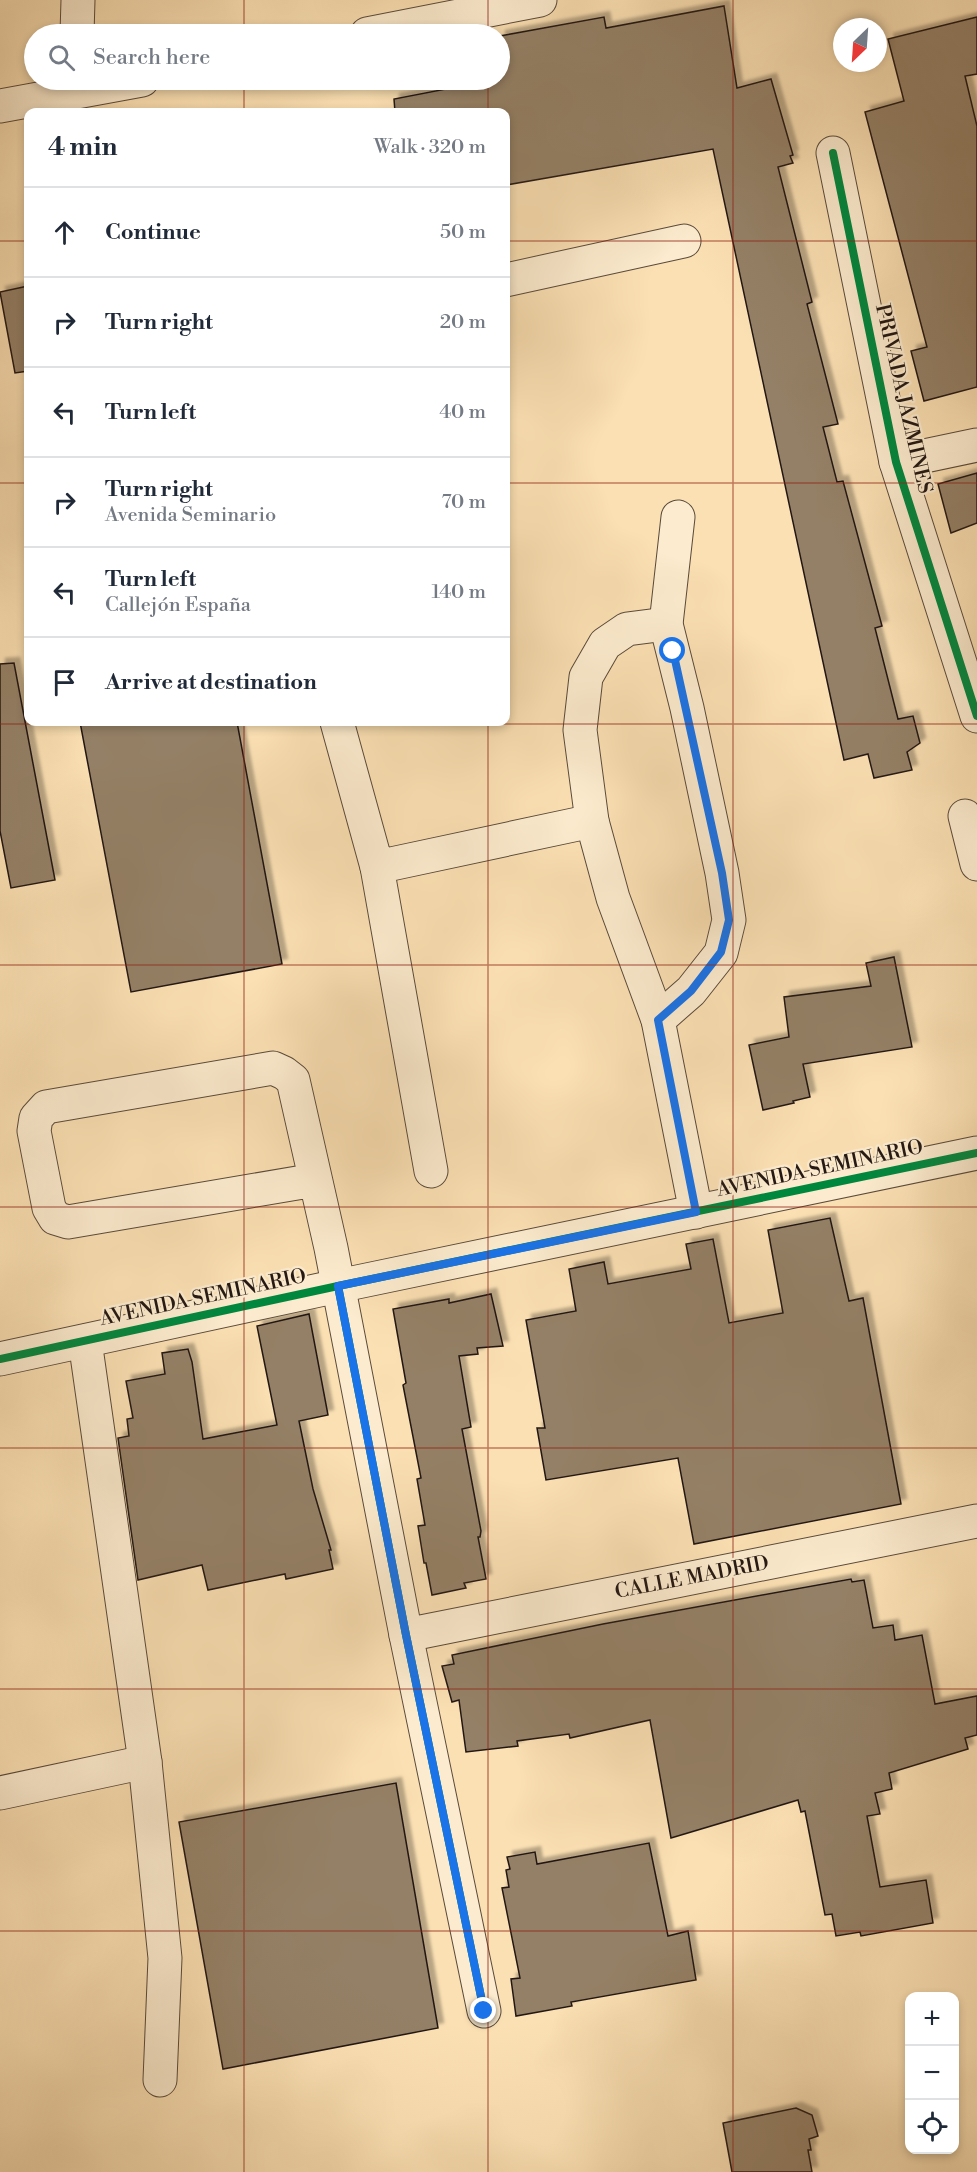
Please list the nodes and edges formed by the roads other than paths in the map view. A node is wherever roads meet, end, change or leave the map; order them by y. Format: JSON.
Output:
{"nodes":[{"id":1,"x":78,"y":0,"type":"edge"},
{"id":2,"x":540,"y":0,"type":"edge"},
{"id":3,"x":77,"y":24,"type":"edge"},
{"id":4,"x":418,"y":24,"type":"edge"},
{"id":5,"x":59,"y":90,"type":"edge"},
{"id":6,"x":0,"y":106,"type":"edge"},
{"id":7,"x":833,"y":153,"type":"dead end"},
{"id":8,"x":684,"y":241,"type":"dead end"},
{"id":9,"x":510,"y":279,"type":"edge"},
{"id":10,"x":977,"y":445,"type":"edge"},
{"id":11,"x":896,"y":462,"type":"junction"},
{"id":12,"x":678,"y":517,"type":"dead end"},
{"id":13,"x":666,"y":624,"type":"junction"},
{"id":14,"x":977,"y":716,"type":"edge"},
{"id":15,"x":338,"y":726,"type":"edge"},
{"id":16,"x":965,"y":816,"type":"dead end"},
{"id":17,"x":592,"y":821,"type":"junction"},
{"id":18,"x":977,"y":864,"type":"edge"},
{"id":19,"x":377,"y":867,"type":"junction"},
{"id":20,"x":658,"y":1020,"type":"junction"},
{"id":21,"x":977,"y":1153,"type":"edge"},
{"id":22,"x":432,"y":1171,"type":"dead end"},
{"id":23,"x":315,"y":1180,"type":"junction"},
{"id":24,"x":696,"y":1212,"type":"junction"},
{"id":25,"x":338,"y":1286,"type":"junction"},
{"id":26,"x":85,"y":1341,"type":"junction"},
{"id":27,"x":0,"y":1359,"type":"edge"},
{"id":28,"x":977,"y":1521,"type":"edge"},
{"id":29,"x":406,"y":1635,"type":"junction"},
{"id":30,"x":146,"y":1762,"type":"junction"},
{"id":31,"x":0,"y":1793,"type":"edge"},
{"id":32,"x":484,"y":2011,"type":"dead end"},
{"id":33,"x":160,"y":2080,"type":"dead end"}],
"edges":[{"from":1,"to":3,"type":"street"},
{"from":2,"to":4,"type":"street"},
{"from":5,"to":6,"type":"street"},
{"from":7,"to":11,"type":"street","name":"PRIVADA JAZMINES"},
{"from":8,"to":9,"type":"street"},
{"from":10,"to":11,"type":"street"},
{"from":11,"to":14,"type":"street","name":"PRIVADA JAZMINES"},
{"from":12,"to":13,"type":"street"},
{"from":13,"to":17,"type":"street"},
{"from":13,"to":20,"type":"street"},
{"from":15,"to":19,"type":"street"},
{"from":16,"to":18,"type":"street"},
{"from":17,"to":19,"type":"street"},
{"from":17,"to":20,"type":"street"},
{"from":19,"to":22,"type":"street"},
{"from":20,"to":24,"type":"street"},
{"from":21,"to":24,"type":"street","name":"AVENIDA SEMINARIO"},
{"from":23,"to":23,"type":"street"},
{"from":23,"to":25,"type":"street"},
{"from":24,"to":25,"type":"street","name":"AVENIDA SEMINARIO"},
{"from":25,"to":26,"type":"street","name":"AVENIDA SEMINARIO"},
{"from":25,"to":29,"type":"street"},
{"from":26,"to":27,"type":"street","name":"AVENIDA SEMINARIO"},
{"from":26,"to":30,"type":"street"},
{"from":28,"to":29,"type":"street","name":"CALLE MADRID"},
{"from":29,"to":32,"type":"street"},
{"from":30,"to":31,"type":"street"},
{"from":30,"to":33,"type":"street"}]}
